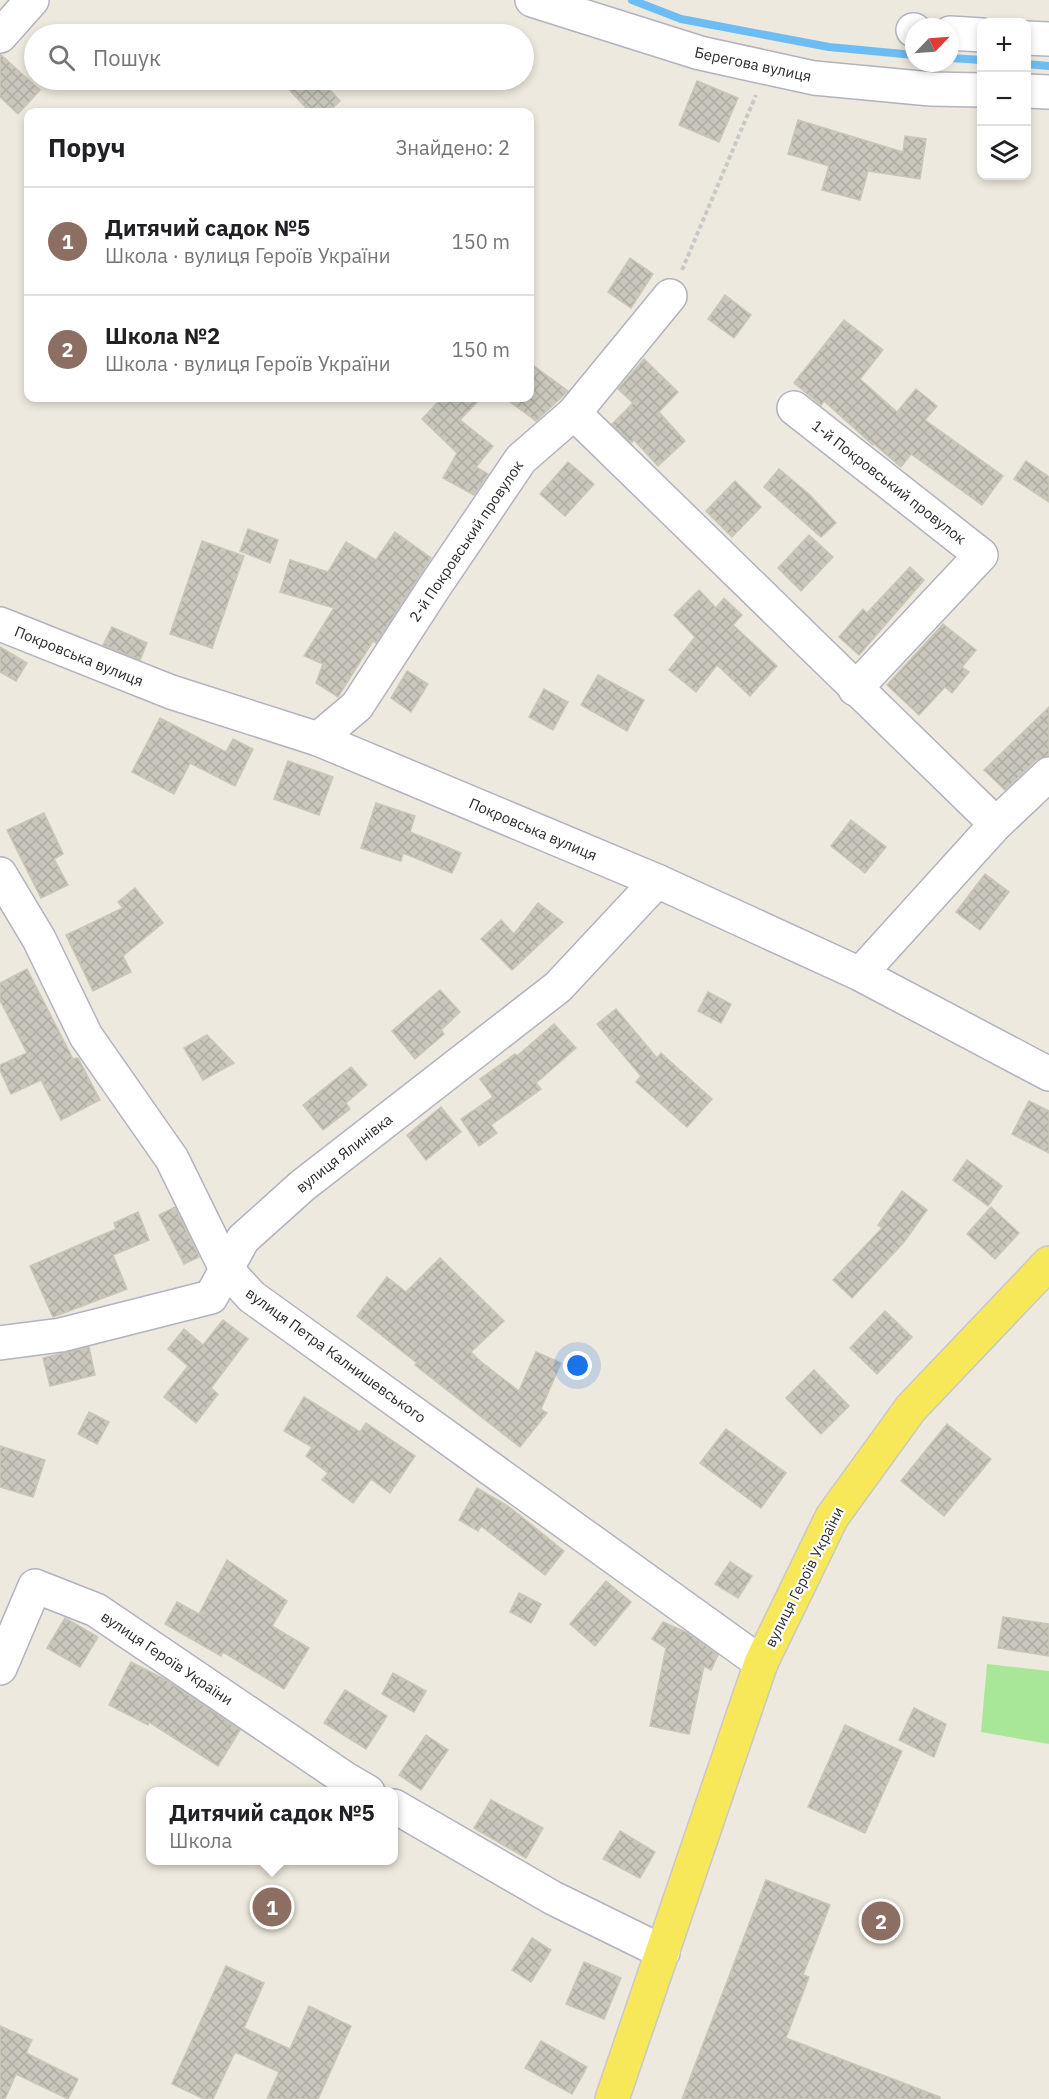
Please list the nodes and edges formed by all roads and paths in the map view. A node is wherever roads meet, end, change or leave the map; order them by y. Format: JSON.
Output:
{"nodes":[{"id":1,"x":32,"y":0,"type":"edge"},
{"id":2,"x":532,"y":0,"type":"edge"},
{"id":3,"x":959,"y":34,"type":"edge"},
{"id":4,"x":977,"y":35,"type":"edge"},
{"id":5,"x":0,"y":36,"type":"edge"},
{"id":6,"x":1031,"y":38,"type":"edge"},
{"id":7,"x":1049,"y":39,"type":"edge"},
{"id":8,"x":768,"y":68,"type":"junction"},
{"id":9,"x":977,"y":90,"type":"edge"},
{"id":10,"x":1031,"y":91,"type":"edge"},
{"id":11,"x":1049,"y":92,"type":"edge"},
{"id":12,"x":670,"y":296,"type":"joint"},
{"id":13,"x":794,"y":408,"type":"dead end"},
{"id":14,"x":574,"y":413,"type":"junction"},
{"id":15,"x":0,"y":624,"type":"edge"},
{"id":16,"x":855,"y":689,"type":"junction"},
{"id":17,"x":318,"y":739,"type":"junction"},
{"id":18,"x":1049,"y":774,"type":"edge"},
{"id":19,"x":996,"y":824,"type":"junction"},
{"id":20,"x":0,"y":874,"type":"edge"},
{"id":21,"x":657,"y":881,"type":"junction"},
{"id":22,"x":860,"y":974,"type":"junction"},
{"id":23,"x":1049,"y":1074,"type":"edge"},
{"id":24,"x":1049,"y":1263,"type":"edge"},
{"id":25,"x":226,"y":1269,"type":"junction"},
{"id":26,"x":0,"y":1343,"type":"edge"},
{"id":27,"x":761,"y":1663,"type":"junction"},
{"id":28,"x":0,"y":1668,"type":"edge"},
{"id":29,"x":361,"y":1787,"type":"edge"},
{"id":30,"x":398,"y":1809,"type":"edge"},
{"id":31,"x":663,"y":1952,"type":"junction"},
{"id":32,"x":612,"y":2099,"type":"edge"}],
"edges":[{"from":1,"to":5,"type":"street"},
{"from":2,"to":8,"type":"street","name":"Берегова вулиця"},
{"from":3,"to":4,"type":"street"},
{"from":6,"to":7,"type":"street"},
{"from":8,"to":9,"type":"street","name":"Берегова вулиця"},
{"from":8,"to":12,"type":"path"},
{"from":10,"to":11,"type":"street"},
{"from":12,"to":14,"type":"street","name":"2-й Покровський провулок"},
{"from":13,"to":16,"type":"street","name":"1-й Покровський провулок"},
{"from":14,"to":16,"type":"street"},
{"from":14,"to":17,"type":"street","name":"2-й Покровський провулок"},
{"from":15,"to":17,"type":"street","name":"Покровська вулиця"},
{"from":16,"to":19,"type":"street"},
{"from":17,"to":21,"type":"street","name":"Покровська вулиця"},
{"from":18,"to":19,"type":"street"},
{"from":19,"to":22,"type":"street"},
{"from":20,"to":25,"type":"street","name":"вулиця Петра Калнишевського"},
{"from":21,"to":22,"type":"street","name":"Покровська вулиця"},
{"from":21,"to":25,"type":"street","name":"вулиця Ялинівка"},
{"from":22,"to":23,"type":"street","name":"Покровська вулиця"},
{"from":24,"to":27,"type":"main road","name":"вулиця Героїв України"},
{"from":25,"to":26,"type":"street","name":"вулиця Ялинівка"},
{"from":25,"to":27,"type":"street","name":"вулиця Петра Калнишевського"},
{"from":27,"to":31,"type":"main road","name":"вулиця Героїв України"},
{"from":28,"to":29,"type":"street","name":"вулиця Героїв України"},
{"from":30,"to":31,"type":"street"},
{"from":31,"to":32,"type":"main road","name":"вулиця Героїв України"}]}
